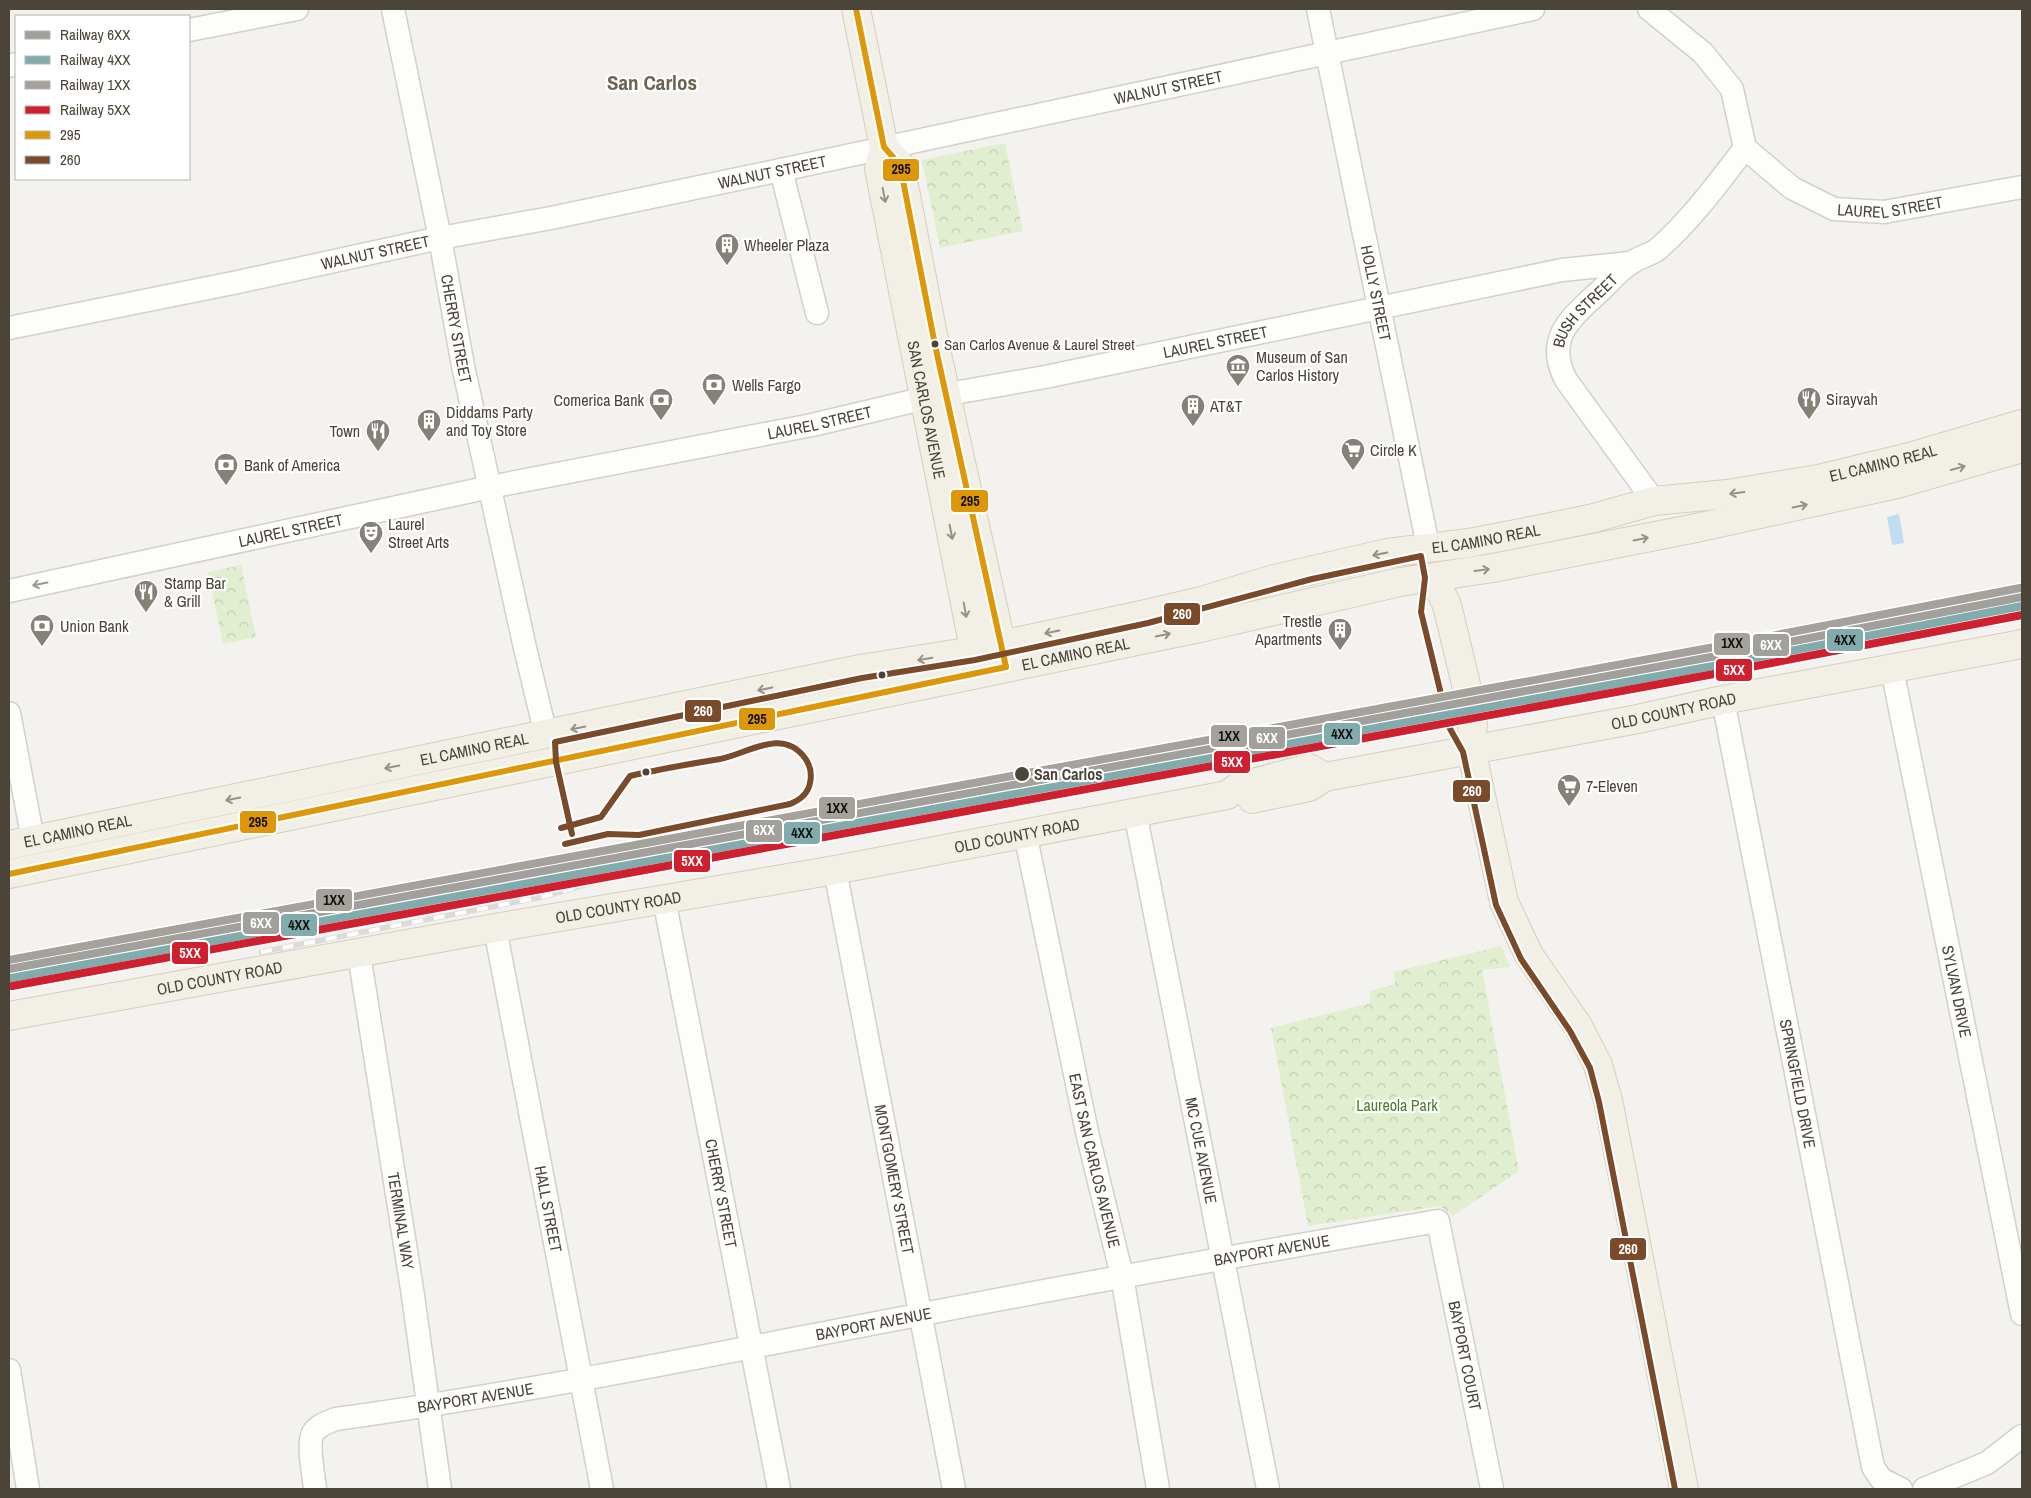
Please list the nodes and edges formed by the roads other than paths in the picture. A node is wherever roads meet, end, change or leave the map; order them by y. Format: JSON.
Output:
{"nodes":[{"id":1,"x":297,"y":9,"type":"edge"},
{"id":2,"x":393,"y":9,"type":"edge"},
{"id":3,"x":856,"y":9,"type":"edge"},
{"id":4,"x":1318,"y":9,"type":"edge"},
{"id":5,"x":1533,"y":9,"type":"edge"},
{"id":6,"x":1649,"y":9,"type":"edge"},
{"id":7,"x":190,"y":30,"type":"edge"},
{"id":8,"x":1328,"y":54,"type":"junction"},
{"id":9,"x":884,"y":147,"type":"junction"},
{"id":10,"x":1745,"y":148,"type":"junction"},
{"id":11,"x":781,"y":170,"type":"junction"},
{"id":12,"x":2022,"y":187,"type":"edge"},
{"id":13,"x":440,"y":238,"type":"junction"},
{"id":14,"x":1630,"y":263,"type":"junction"},
{"id":15,"x":1380,"y":309,"type":"junction"},
{"id":16,"x":817,"y":313,"type":"dead end"},
{"id":17,"x":9,"y":328,"type":"edge"},
{"id":18,"x":936,"y":396,"type":"junction"},
{"id":19,"x":2022,"y":424,"type":"edge"},
{"id":20,"x":2022,"y":448,"type":"edge"},
{"id":21,"x":490,"y":487,"type":"junction"},
{"id":22,"x":1654,"y":501,"type":"junction"},
{"id":23,"x":1428,"y":546,"type":"junction"},
{"id":24,"x":1434,"y":578,"type":"junction"},
{"id":25,"x":9,"y":590,"type":"edge"},
{"id":26,"x":2022,"y":644,"type":"edge"},
{"id":27,"x":1003,"y":655,"type":"junction"},
{"id":28,"x":976,"y":662,"type":"junction"},
{"id":29,"x":1892,"y":669,"type":"junction"},
{"id":30,"x":1723,"y":700,"type":"junction"},
{"id":31,"x":9,"y":713,"type":"edge"},
{"id":32,"x":546,"y":735,"type":"junction"},
{"id":33,"x":1471,"y":749,"type":"junction"},
{"id":34,"x":547,"y":763,"type":"junction"},
{"id":35,"x":1135,"y":812,"type":"junction"},
{"id":36,"x":1025,"y":833,"type":"junction"},
{"id":37,"x":21,"y":842,"type":"edge"},
{"id":38,"x":9,"y":862,"type":"edge"},
{"id":39,"x":835,"y":870,"type":"junction"},
{"id":40,"x":9,"y":874,"type":"edge"},
{"id":41,"x":664,"y":898,"type":"junction"},
{"id":42,"x":495,"y":928,"type":"junction"},
{"id":43,"x":358,"y":954,"type":"junction"},
{"id":44,"x":9,"y":1016,"type":"edge"},
{"id":45,"x":1438,"y":1222,"type":"joint"},
{"id":46,"x":1224,"y":1258,"type":"junction"},
{"id":47,"x":1122,"y":1276,"type":"junction"},
{"id":48,"x":920,"y":1314,"type":"junction"},
{"id":49,"x":2022,"y":1314,"type":"edge"},
{"id":50,"x":752,"y":1347,"type":"junction"},
{"id":51,"x":9,"y":1370,"type":"edge"},
{"id":52,"x":582,"y":1381,"type":"junction"},
{"id":53,"x":430,"y":1406,"type":"junction"},
{"id":54,"x":2022,"y":1436,"type":"edge"},
{"id":55,"x":28,"y":1489,"type":"edge"},
{"id":56,"x":315,"y":1489,"type":"edge"},
{"id":57,"x":440,"y":1489,"type":"edge"},
{"id":58,"x":602,"y":1489,"type":"edge"},
{"id":59,"x":778,"y":1489,"type":"edge"},
{"id":60,"x":954,"y":1489,"type":"edge"},
{"id":61,"x":1158,"y":1489,"type":"edge"},
{"id":62,"x":1268,"y":1489,"type":"edge"},
{"id":63,"x":1492,"y":1489,"type":"edge"},
{"id":64,"x":1684,"y":1489,"type":"edge"},
{"id":65,"x":1901,"y":1489,"type":"edge"},
{"id":66,"x":1924,"y":1489,"type":"edge"}],
"edges":[{"from":1,"to":7,"type":"street"},
{"from":2,"to":13,"type":"street","name":"CHERRY STREET"},
{"from":3,"to":9,"type":"main road","name":"SAN CARLOS AVENUE"},
{"from":4,"to":8,"type":"street","name":"HOLLY STREET"},
{"from":5,"to":8,"type":"street","name":"WALNUT STREET"},
{"from":6,"to":10,"type":"street"},
{"from":8,"to":9,"type":"street","name":"WALNUT STREET"},
{"from":8,"to":15,"type":"street","name":"HOLLY STREET"},
{"from":9,"to":11,"type":"street","name":"WALNUT STREET"},
{"from":9,"to":18,"type":"main road","name":"SAN CARLOS AVENUE"},
{"from":10,"to":12,"type":"street","name":"LAUREL STREET"},
{"from":10,"to":14,"type":"street","name":"BUSH STREET"},
{"from":11,"to":13,"type":"street","name":"WALNUT STREET"},
{"from":11,"to":16,"type":"street"},
{"from":13,"to":17,"type":"street","name":"WALNUT STREET"},
{"from":13,"to":21,"type":"street","name":"CHERRY STREET"},
{"from":14,"to":15,"type":"street","name":"LAUREL STREET"},
{"from":14,"to":22,"type":"street","name":"BUSH STREET"},
{"from":15,"to":18,"type":"street","name":"LAUREL STREET"},
{"from":15,"to":23,"type":"street","name":"HOLLY STREET"},
{"from":18,"to":21,"type":"street","name":"LAUREL STREET"},
{"from":18,"to":27,"type":"main road","name":"SAN CARLOS AVENUE"},
{"from":18,"to":28,"type":"main road","name":"SAN CARLOS AVENUE","one_way":true},
{"from":19,"to":22,"type":"main road","name":"EL CAMINO REAL","one_way":true},
{"from":24,"to":20,"type":"main road","name":"EL CAMINO REAL","one_way":true},
{"from":21,"to":25,"type":"street","name":"LAUREL STREET","one_way":true},
{"from":21,"to":32,"type":"street","name":"CHERRY STREET"},
{"from":22,"to":23,"type":"main road","name":"EL CAMINO REAL"},
{"from":23,"to":24,"type":"main road","name":"HOLLY STREET"},
{"from":23,"to":27,"type":"main road","name":"EL CAMINO REAL","one_way":true},
{"from":27,"to":24,"type":"main road","name":"EL CAMINO REAL","one_way":true},
{"from":24,"to":33,"type":"main road","name":"HOLLY STREET"},
{"from":26,"to":29,"type":"main road","name":"OLD COUNTY ROAD"},
{"from":27,"to":28,"type":"main road","name":"EL CAMINO REAL"},
{"from":28,"to":32,"type":"main road","name":"EL CAMINO REAL","one_way":true},
{"from":28,"to":34,"type":"main road","name":"EL CAMINO REAL"},
{"from":29,"to":30,"type":"main road","name":"OLD COUNTY ROAD"},
{"from":29,"to":49,"type":"street","name":"SYLVAN DRIVE"},
{"from":30,"to":33,"type":"main road","name":"OLD COUNTY ROAD"},
{"from":30,"to":65,"type":"street","name":"SPRINGFIELD DRIVE"},
{"from":31,"to":37,"type":"street"},
{"from":32,"to":34,"type":"main road"},
{"from":32,"to":37,"type":"main road","name":"EL CAMINO REAL","one_way":true},
{"from":33,"to":35,"type":"main road","name":"OLD COUNTY ROAD"},
{"from":33,"to":64,"type":"main road","name":"HOLLY STREET"},
{"from":34,"to":40,"type":"main road","name":"EL CAMINO REAL"},
{"from":35,"to":36,"type":"main road","name":"OLD COUNTY ROAD"},
{"from":35,"to":46,"type":"street","name":"MC CUE AVENUE"},
{"from":36,"to":39,"type":"main road","name":"OLD COUNTY ROAD"},
{"from":36,"to":47,"type":"street","name":"EAST SAN CARLOS AVENUE"},
{"from":37,"to":38,"type":"main road"},
{"from":39,"to":41,"type":"main road","name":"OLD COUNTY ROAD"},
{"from":39,"to":48,"type":"street","name":"MONTGOMERY STREET"},
{"from":41,"to":42,"type":"main road","name":"OLD COUNTY ROAD"},
{"from":41,"to":50,"type":"street","name":"CHERRY STREET"},
{"from":42,"to":43,"type":"main road","name":"OLD COUNTY ROAD"},
{"from":42,"to":52,"type":"street","name":"HALL STREET"},
{"from":43,"to":44,"type":"main road","name":"OLD COUNTY ROAD"},
{"from":43,"to":53,"type":"street","name":"TERMINAL WAY"},
{"from":45,"to":46,"type":"street","name":"BAYPORT AVENUE"},
{"from":45,"to":63,"type":"street","name":"BAYPORT COURT"},
{"from":46,"to":47,"type":"street","name":"BAYPORT AVENUE"},
{"from":46,"to":62,"type":"street","name":"MC CUE AVENUE"},
{"from":47,"to":48,"type":"street","name":"BAYPORT AVENUE"},
{"from":47,"to":61,"type":"street","name":"EAST SAN CARLOS AVENUE"},
{"from":48,"to":50,"type":"street","name":"BAYPORT AVENUE"},
{"from":48,"to":60,"type":"street","name":"MONTGOMERY STREET"},
{"from":50,"to":52,"type":"street","name":"BAYPORT AVENUE"},
{"from":50,"to":59,"type":"street","name":"CHERRY STREET"},
{"from":51,"to":55,"type":"street"},
{"from":52,"to":53,"type":"street","name":"BAYPORT AVENUE"},
{"from":52,"to":58,"type":"street","name":"HALL STREET"},
{"from":53,"to":56,"type":"street","name":"BAYPORT AVENUE"},
{"from":53,"to":57,"type":"street","name":"TERMINAL WAY"},
{"from":54,"to":66,"type":"street"}]}
